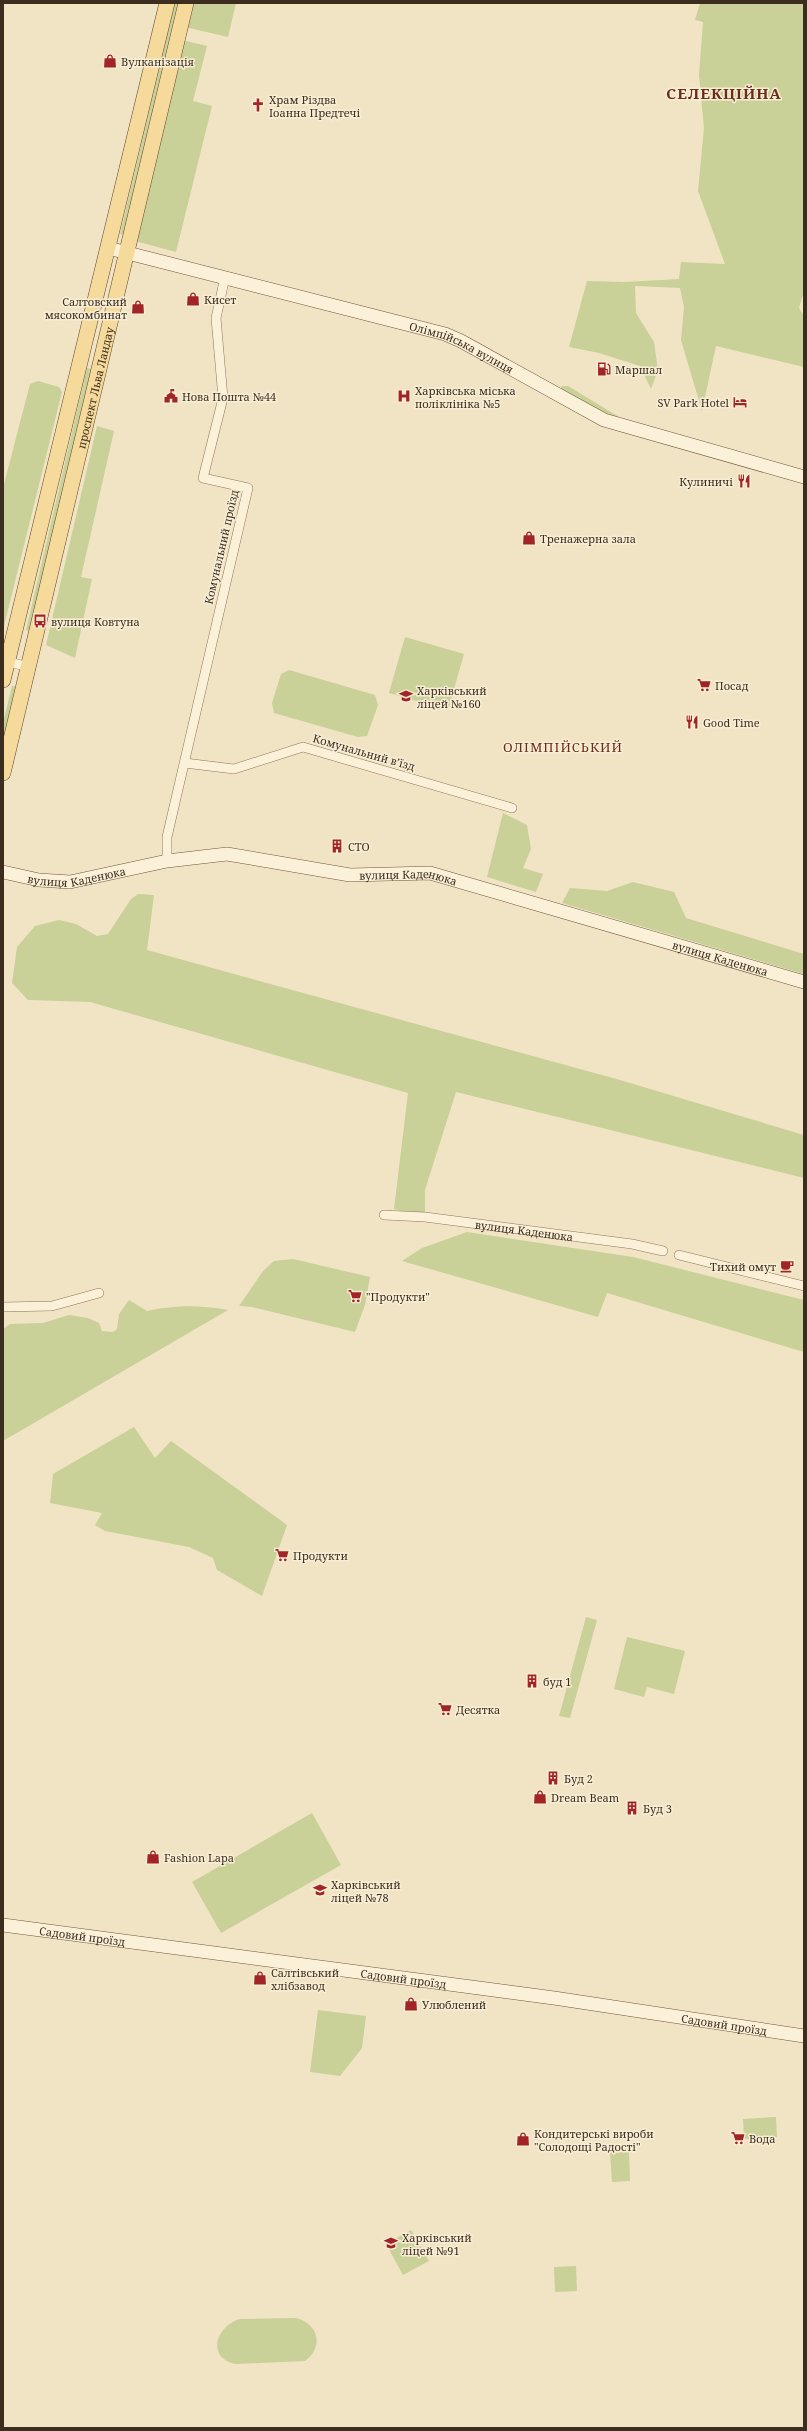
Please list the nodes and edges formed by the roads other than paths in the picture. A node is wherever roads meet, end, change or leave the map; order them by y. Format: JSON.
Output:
{"nodes":[{"id":1,"x":166,"y":3,"type":"edge"},
{"id":2,"x":186,"y":3,"type":"edge"},
{"id":3,"x":108,"y":248,"type":"junction"},
{"id":4,"x":127,"y":252,"type":"junction"},
{"id":5,"x":225,"y":277,"type":"junction"},
{"id":6,"x":100,"y":279,"type":"junction"},
{"id":7,"x":120,"y":283,"type":"junction"},
{"id":8,"x":804,"y":477,"type":"edge"},
{"id":9,"x":5,"y":661,"type":"edge"},
{"id":10,"x":30,"y":666,"type":"junction"},
{"id":11,"x":3,"y":680,"type":"edge"},
{"id":12,"x":185,"y":763,"type":"junction"},
{"id":13,"x":3,"y":773,"type":"edge"},
{"id":14,"x":512,"y":808,"type":"dead end"},
{"id":15,"x":167,"y":861,"type":"junction"},
{"id":16,"x":3,"y":872,"type":"edge"},
{"id":17,"x":804,"y":982,"type":"edge"},
{"id":18,"x":384,"y":1215,"type":"dead end"},
{"id":19,"x":663,"y":1251,"type":"dead end"},
{"id":20,"x":679,"y":1255,"type":"dead end"},
{"id":21,"x":804,"y":1286,"type":"edge"},
{"id":22,"x":99,"y":1293,"type":"dead end"},
{"id":23,"x":3,"y":1307,"type":"edge"},
{"id":24,"x":3,"y":1925,"type":"edge"},
{"id":25,"x":804,"y":2036,"type":"edge"}],
"edges":[{"from":1,"to":3,"type":"main road","name":"проспект Льва Ландау"},
{"from":2,"to":4,"type":"main road","name":"проспект Льва Ландау"},
{"from":3,"to":4,"type":"street","name":"Олімпійська вулиця"},
{"from":3,"to":6,"type":"main road","name":"проспект Льва Ландау"},
{"from":4,"to":5,"type":"street","name":"Олімпійська вулиця"},
{"from":4,"to":7,"type":"main road","name":"проспект Льва Ландау"},
{"from":5,"to":8,"type":"street","name":"Олімпійська вулиця"},
{"from":5,"to":12,"type":"street","name":"Комунальний проїзд"},
{"from":6,"to":7,"type":"main road"},
{"from":6,"to":9,"type":"main road","name":"проспект Льва Ландау"},
{"from":7,"to":10,"type":"main road","name":"проспект Льва Ландау"},
{"from":9,"to":10,"type":"street"},
{"from":9,"to":11,"type":"main road","name":"проспект Льва Ландау"},
{"from":10,"to":13,"type":"main road","name":"проспект Льва Ландау"},
{"from":12,"to":14,"type":"street","name":"Комунальний в’їзд"},
{"from":12,"to":15,"type":"street"},
{"from":15,"to":16,"type":"street","name":"вулиця Каденюка"},
{"from":15,"to":17,"type":"street","name":"вулиця Каденюка"},
{"from":18,"to":19,"type":"street","name":"вулиця Каденюка"},
{"from":20,"to":21,"type":"street"},
{"from":22,"to":23,"type":"street"},
{"from":24,"to":25,"type":"street","name":"Садовий проїзд"}]}
